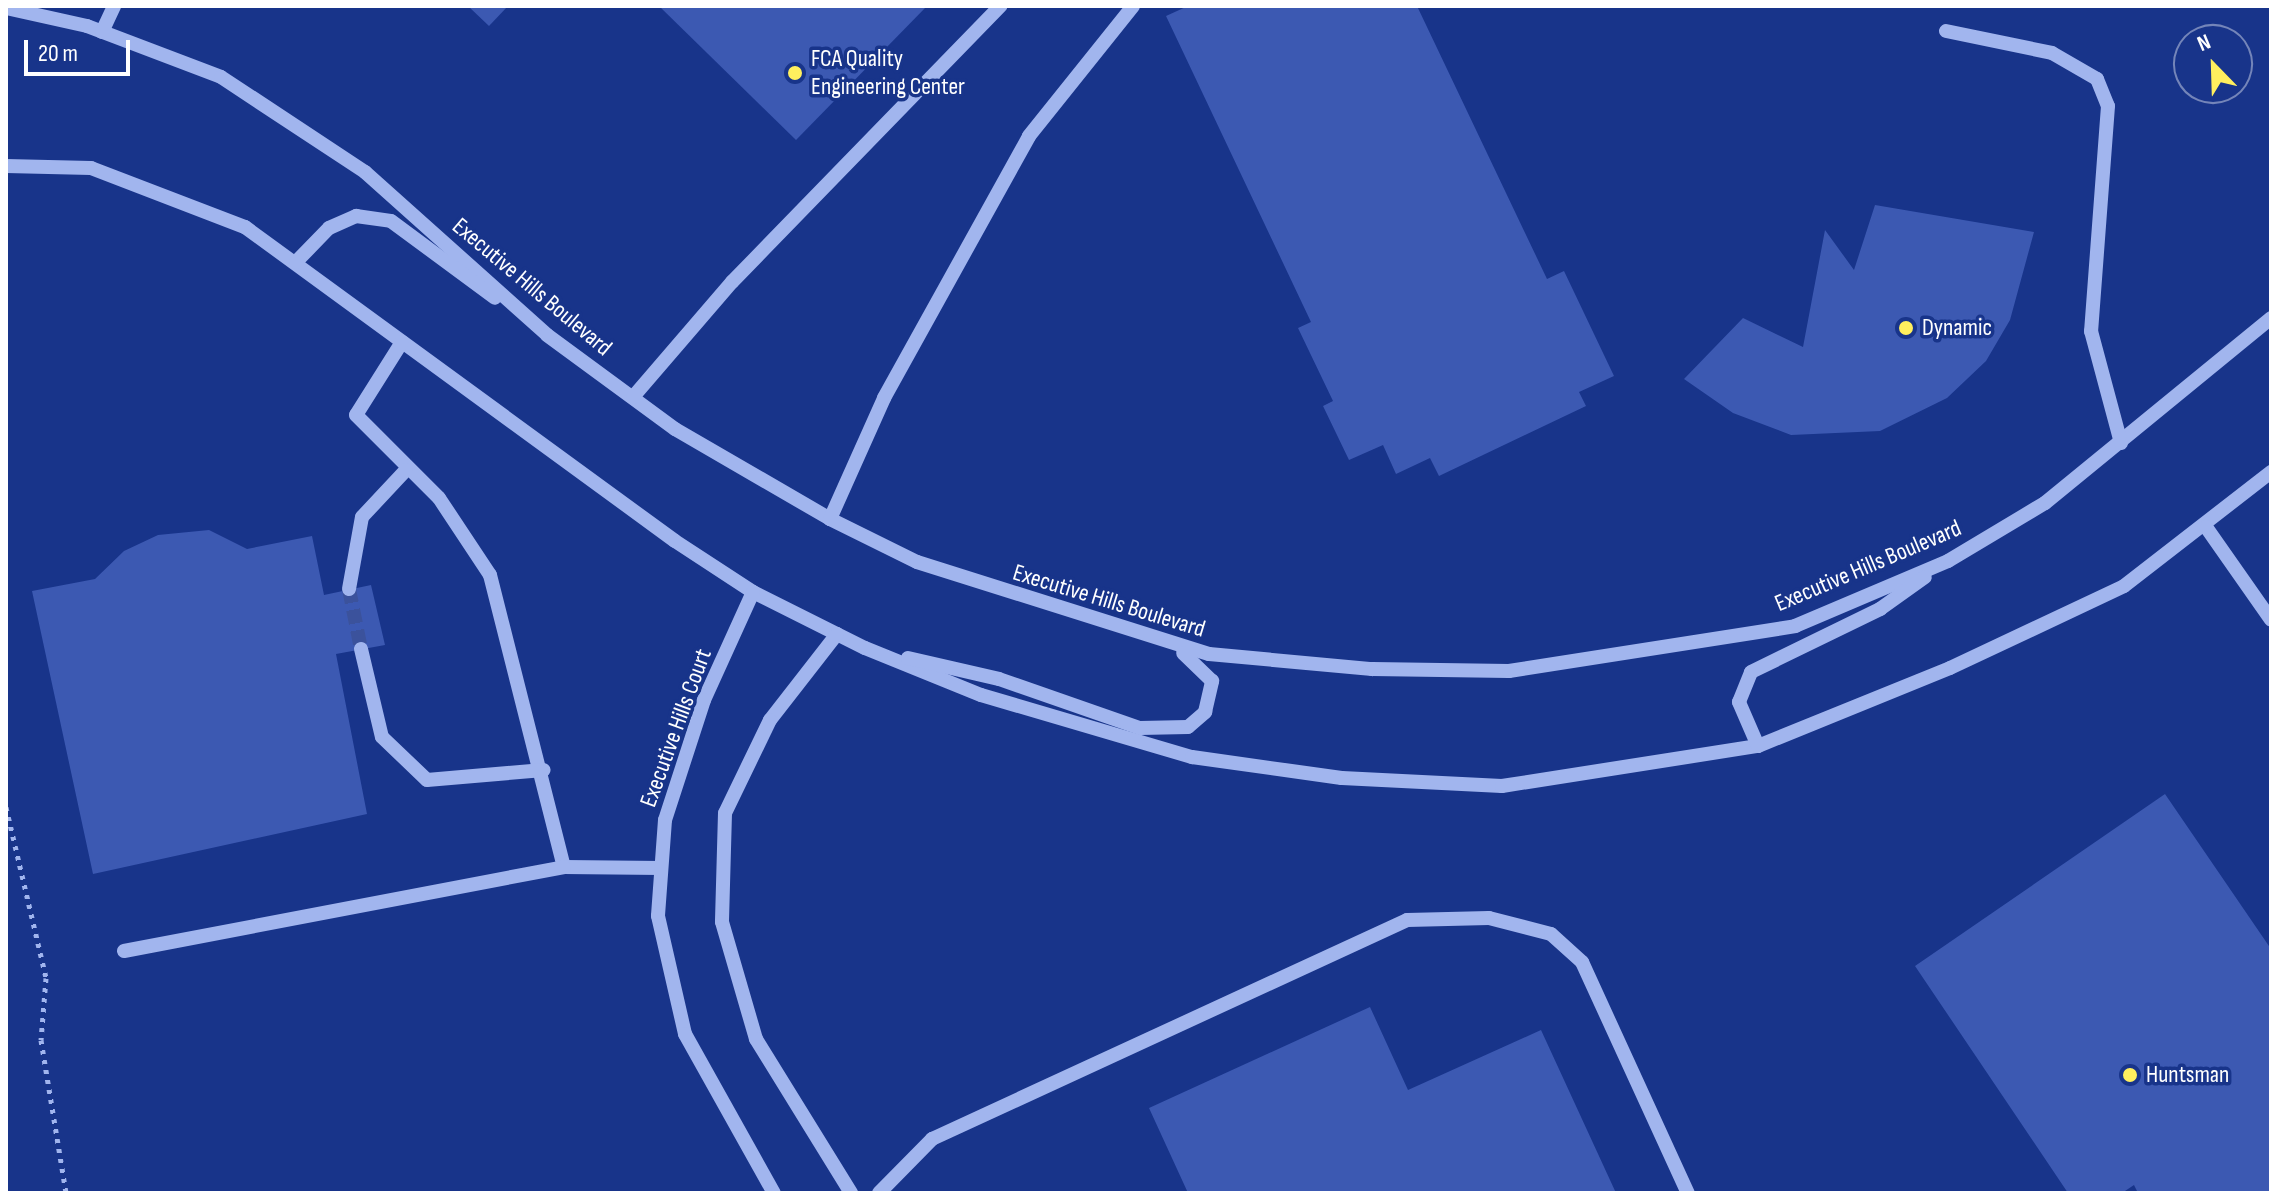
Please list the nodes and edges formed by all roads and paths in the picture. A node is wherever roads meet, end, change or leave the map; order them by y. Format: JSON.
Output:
{"nodes":[{"id":1,"x":114,"y":6,"type":"edge"},
{"id":2,"x":1000,"y":6,"type":"edge"},
{"id":3,"x":1133,"y":6,"type":"edge"},
{"id":4,"x":6,"y":8,"type":"edge"},
{"id":5,"x":1946,"y":31,"type":"dead end"},
{"id":6,"x":102,"y":32,"type":"junction"},
{"id":7,"x":6,"y":166,"type":"edge"},
{"id":8,"x":296,"y":262,"type":"junction"},
{"id":9,"x":2271,"y":318,"type":"edge"},
{"id":10,"x":547,"y":335,"type":"junction"},
{"id":11,"x":402,"y":342,"type":"junction"},
{"id":12,"x":633,"y":397,"type":"junction"},
{"id":13,"x":2121,"y":443,"type":"junction"},
{"id":14,"x":406,"y":470,"type":"junction"},
{"id":15,"x":2271,"y":472,"type":"edge"},
{"id":16,"x":830,"y":519,"type":"junction"},
{"id":17,"x":2206,"y":527,"type":"junction"},
{"id":18,"x":1948,"y":561,"type":"junction"},
{"id":19,"x":349,"y":589,"type":"tunnel mouth"},
{"id":20,"x":753,"y":592,"type":"junction"},
{"id":21,"x":2271,"y":620,"type":"edge"},
{"id":22,"x":837,"y":634,"type":"junction"},
{"id":23,"x":1158,"y":640,"type":"junction"},
{"id":24,"x":865,"y":648,"type":"junction"},
{"id":25,"x":361,"y":649,"type":"tunnel mouth"},
{"id":26,"x":1758,"y":746,"type":"junction"},
{"id":27,"x":544,"y":770,"type":"junction"},
{"id":28,"x":6,"y":807,"type":"edge"},
{"id":29,"x":564,"y":867,"type":"junction"},
{"id":30,"x":661,"y":868,"type":"junction"},
{"id":31,"x":124,"y":951,"type":"dead end"},
{"id":32,"x":66,"y":1193,"type":"edge"},
{"id":33,"x":774,"y":1193,"type":"edge"},
{"id":34,"x":851,"y":1193,"type":"edge"},
{"id":35,"x":879,"y":1193,"type":"edge"},
{"id":36,"x":1688,"y":1193,"type":"edge"}],
"edges":[{"from":1,"to":6,"type":"street"},
{"from":2,"to":12,"type":"street"},
{"from":3,"to":16,"type":"street"},
{"from":4,"to":6,"type":"street","name":"Executive Hills Boulevard"},
{"from":5,"to":13,"type":"street"},
{"from":6,"to":10,"type":"street","name":"Executive Hills Boulevard"},
{"from":7,"to":8,"type":"street"},
{"from":8,"to":10,"type":"street"},
{"from":8,"to":11,"type":"street"},
{"from":9,"to":13,"type":"street","name":"Executive Hills Boulevard"},
{"from":10,"to":12,"type":"street","name":"Executive Hills Boulevard"},
{"from":11,"to":14,"type":"street"},
{"from":11,"to":20,"type":"street"},
{"from":12,"to":16,"type":"street","name":"Executive Hills Boulevard"},
{"from":13,"to":18,"type":"street","name":"Executive Hills Boulevard"},
{"from":14,"to":19,"type":"street"},
{"from":14,"to":27,"type":"street"},
{"from":15,"to":17,"type":"street"},
{"from":16,"to":23,"type":"street","name":"Executive Hills Boulevard"},
{"from":17,"to":21,"type":"street"},
{"from":17,"to":26,"type":"street"},
{"from":18,"to":23,"type":"street","name":"Executive Hills Boulevard"},
{"from":18,"to":26,"type":"street"},
{"from":20,"to":22,"type":"street"},
{"from":20,"to":30,"type":"street","name":"Executive Hills Court"},
{"from":22,"to":24,"type":"street"},
{"from":22,"to":34,"type":"street"},
{"from":23,"to":24,"type":"street"},
{"from":24,"to":26,"type":"street"},
{"from":25,"to":27,"type":"street"},
{"from":27,"to":29,"type":"street"},
{"from":28,"to":32,"type":"path"},
{"from":29,"to":30,"type":"street"},
{"from":29,"to":31,"type":"street"},
{"from":30,"to":33,"type":"street","name":"Executive Hills Court"},
{"from":35,"to":36,"type":"street"}]}
